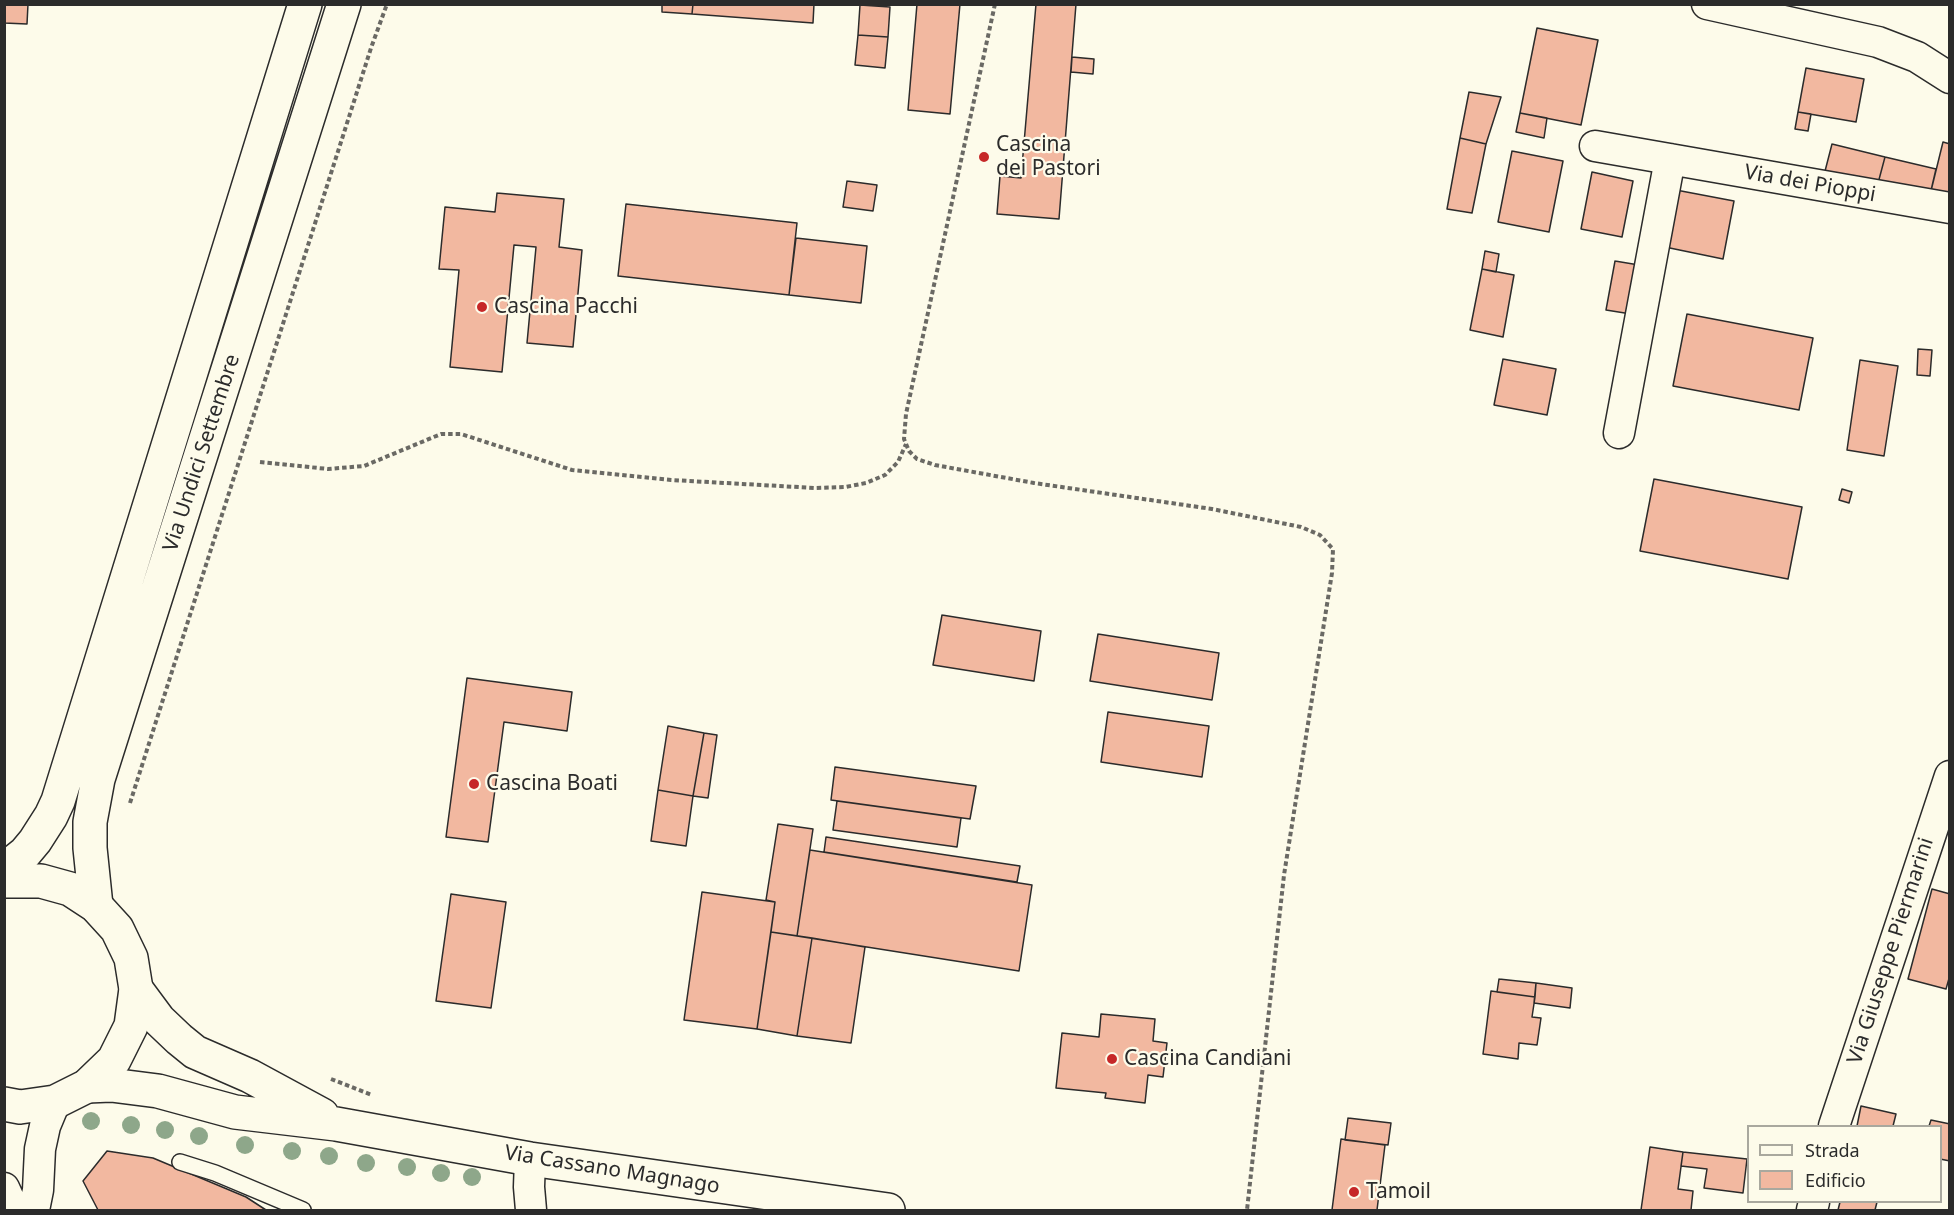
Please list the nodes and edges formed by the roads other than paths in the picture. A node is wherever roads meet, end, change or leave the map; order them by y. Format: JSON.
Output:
{"nodes":[{"id":1,"x":305,"y":4,"type":"edge"},
{"id":2,"x":344,"y":4,"type":"edge"},
{"id":3,"x":1707,"y":4,"type":"edge"},
{"id":4,"x":1950,"y":78,"type":"edge"},
{"id":5,"x":1595,"y":146,"type":"dead end"},
{"id":6,"x":1670,"y":159,"type":"junction"},
{"id":7,"x":1950,"y":208,"type":"edge"},
{"id":8,"x":1619,"y":433,"type":"dead end"},
{"id":9,"x":1950,"y":776,"type":"edge"},
{"id":10,"x":4,"y":870,"type":"edge"},
{"id":11,"x":4,"y":881,"type":"edge"},
{"id":12,"x":96,"y":906,"type":"junction"},
{"id":13,"x":136,"y":989,"type":"junction"},
{"id":14,"x":87,"y":1086,"type":"junction"},
{"id":15,"x":55,"y":1102,"type":"junction"},
{"id":16,"x":4,"y":1104,"type":"edge"},
{"id":17,"x":336,"y":1124,"type":"junction"},
{"id":18,"x":1834,"y":1125,"type":"edge"},
{"id":19,"x":530,"y":1159,"type":"junction"},
{"id":20,"x":180,"y":1161,"type":"dead end"},
{"id":21,"x":4,"y":1188,"type":"edge"},
{"id":22,"x":14,"y":1210,"type":"edge"},
{"id":23,"x":34,"y":1210,"type":"edge"},
{"id":24,"x":303,"y":1210,"type":"edge"},
{"id":25,"x":531,"y":1210,"type":"edge"},
{"id":26,"x":888,"y":1210,"type":"edge"}],
"edges":[{"from":1,"to":10,"type":"street","name":"Via Undici Settembre"},
{"from":2,"to":12,"type":"street","name":"Via Undici Settembre"},
{"from":3,"to":4,"type":"street"},
{"from":5,"to":6,"type":"street","name":"Via dei Pioppi"},
{"from":6,"to":7,"type":"street","name":"Via dei Pioppi"},
{"from":6,"to":8,"type":"street"},
{"from":9,"to":18,"type":"street","name":"Via Giuseppe Piermarini"},
{"from":11,"to":12,"type":"street","name":"Via Cassano Magnago"},
{"from":12,"to":13,"type":"street","name":"Via Cassano Magnago"},
{"from":13,"to":14,"type":"street","name":"Via Cassano Magnago"},
{"from":13,"to":17,"type":"street","name":"Via Cassano Magnago"},
{"from":14,"to":15,"type":"street","name":"Via Cassano Magnago"},
{"from":14,"to":17,"type":"street","name":"Via Cassano Magnago"},
{"from":15,"to":16,"type":"street","name":"Via Cassano Magnago"},
{"from":15,"to":23,"type":"street"},
{"from":17,"to":19,"type":"street","name":"Via Cassano Magnago"},
{"from":19,"to":25,"type":"street"},
{"from":19,"to":26,"type":"street","name":"Via Cassano Magnago"},
{"from":20,"to":24,"type":"lane"},
{"from":21,"to":22,"type":"street"}]}
